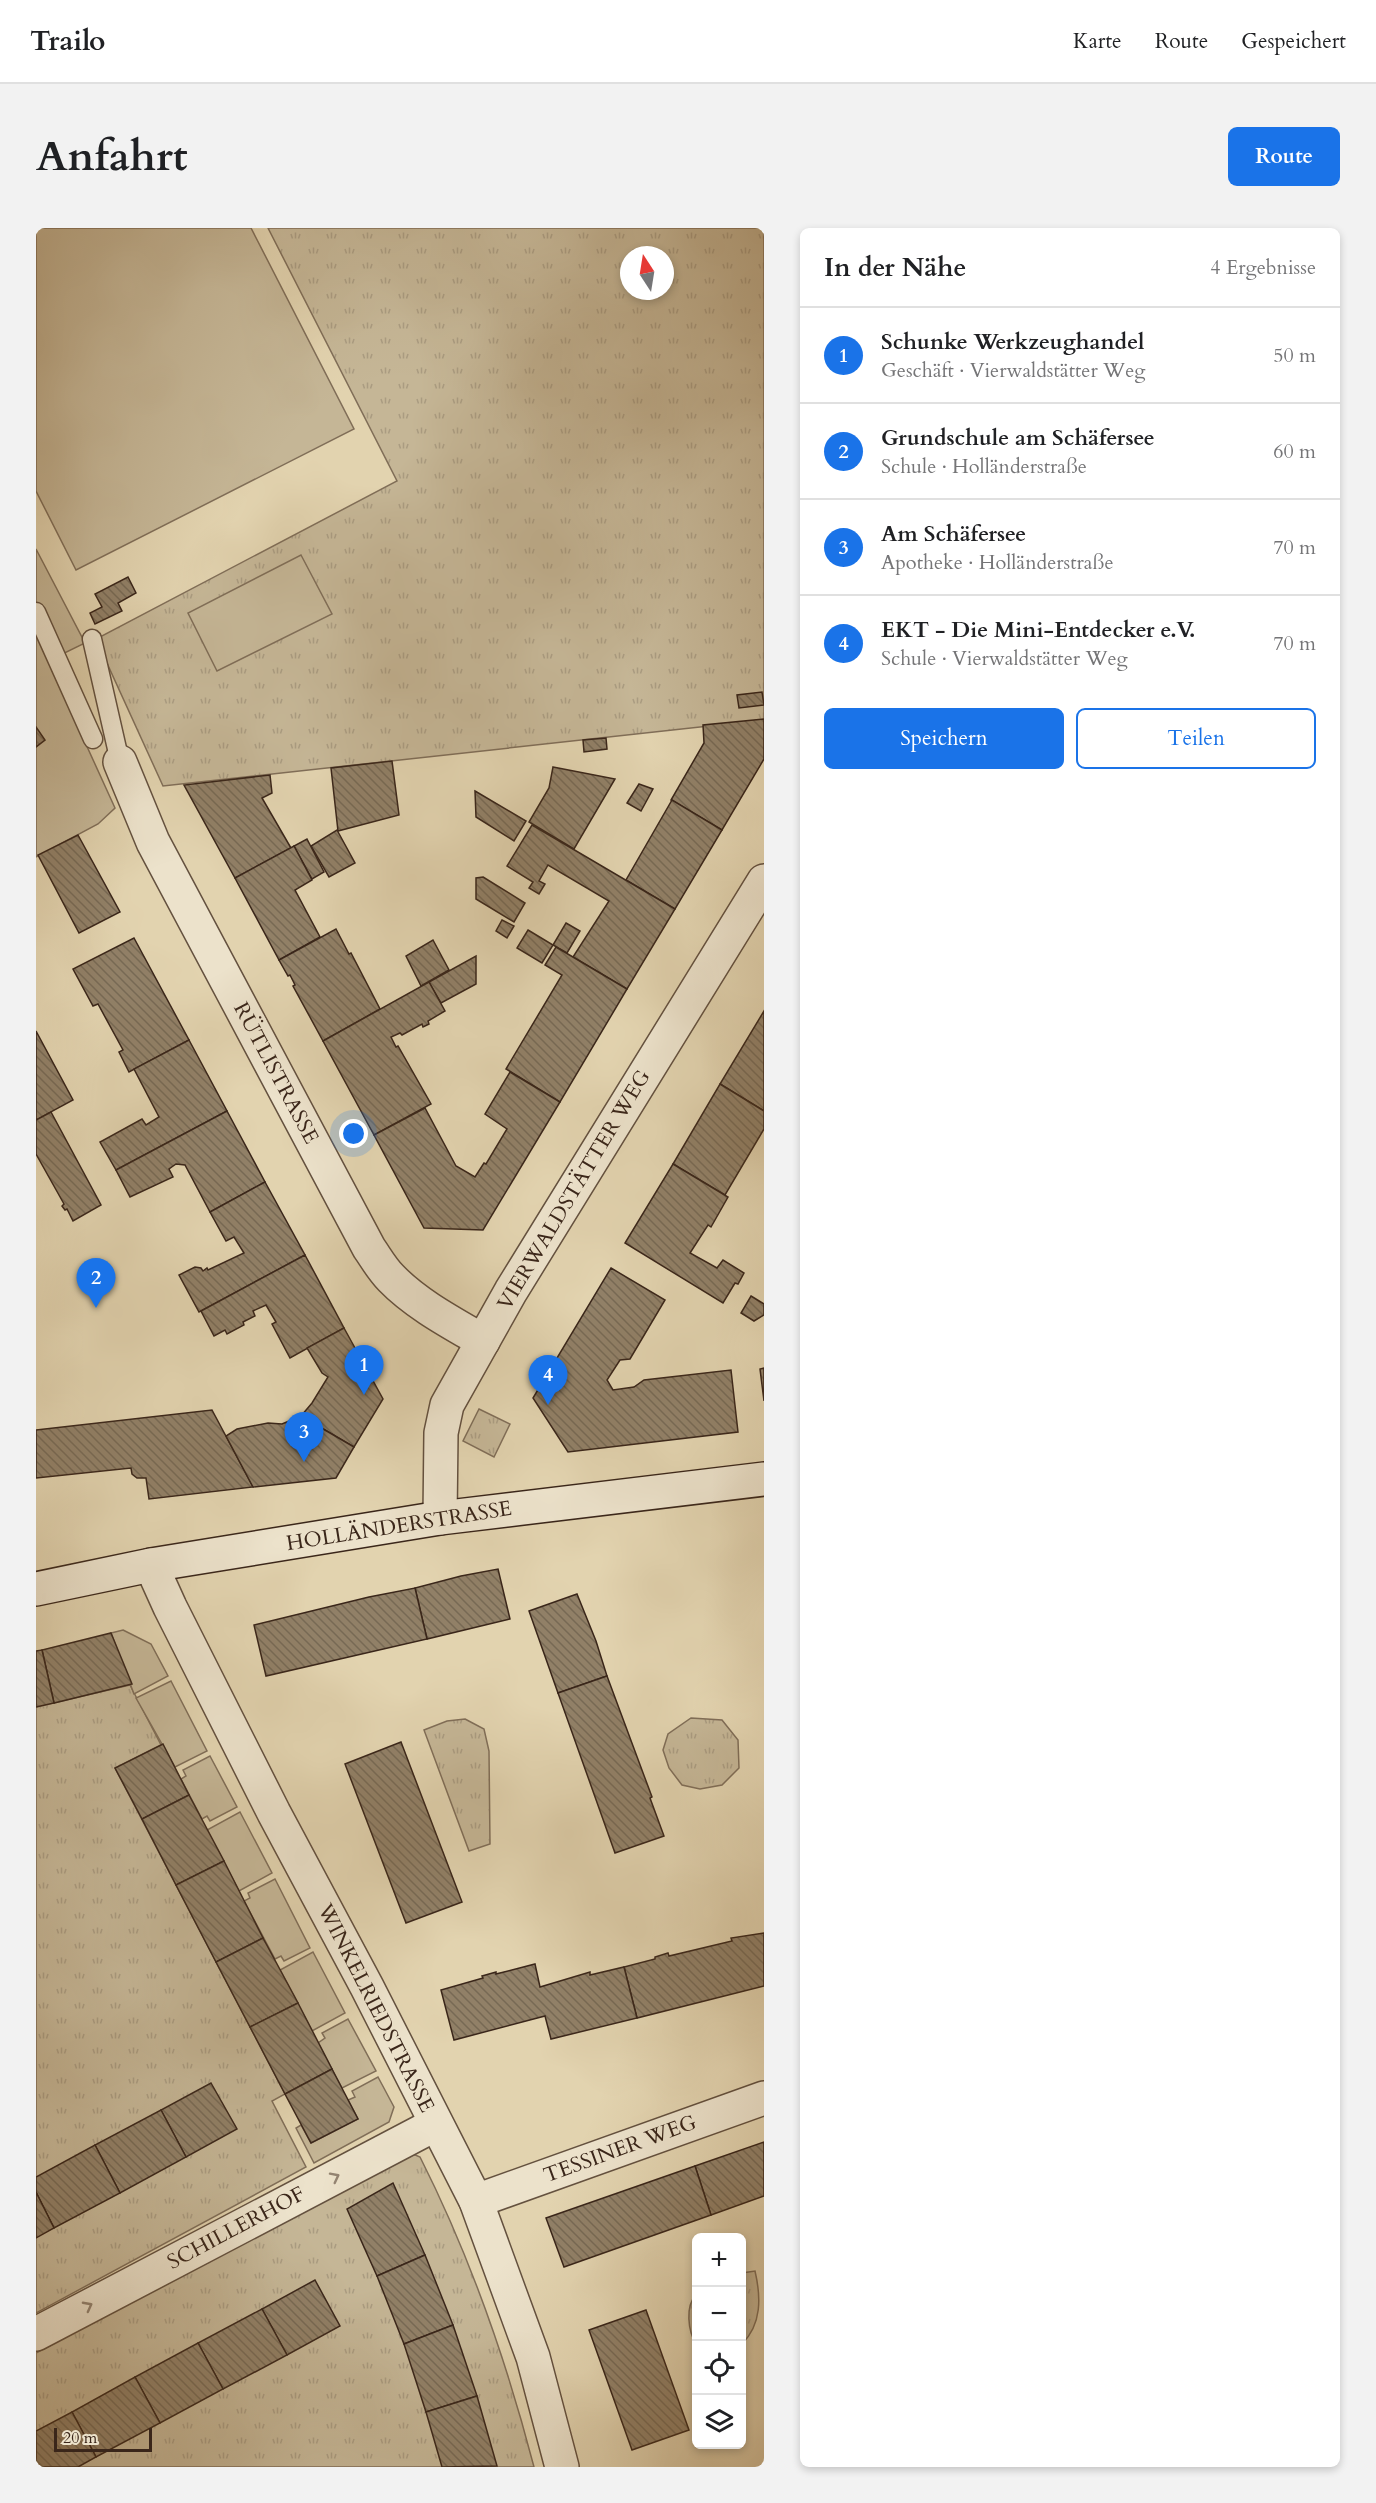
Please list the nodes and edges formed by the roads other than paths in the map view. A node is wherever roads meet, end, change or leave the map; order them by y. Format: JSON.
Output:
{"nodes":[{"id":1,"x":36,"y":612,"type":"edge"},
{"id":2,"x":92,"y":639,"type":"dead end"},
{"id":3,"x":93,"y":739,"type":"dead end"},
{"id":4,"x":120,"y":762,"type":"joint"},
{"id":5,"x":764,"y":881,"type":"edge"},
{"id":6,"x":483,"y":1341,"type":"junction"},
{"id":7,"x":764,"y":1479,"type":"edge"},
{"id":8,"x":440,"y":1518,"type":"junction"},
{"id":9,"x":151,"y":1565,"type":"junction"},
{"id":10,"x":36,"y":1589,"type":"edge"},
{"id":11,"x":764,"y":2098,"type":"edge"},
{"id":12,"x":436,"y":2124,"type":"junction"},
{"id":13,"x":476,"y":2201,"type":"junction"},
{"id":14,"x":36,"y":2334,"type":"edge"},
{"id":15,"x":562,"y":2467,"type":"edge"}],
"edges":[{"from":1,"to":3,"type":"lane"},
{"from":2,"to":4,"type":"lane"},
{"from":4,"to":6,"type":"street","name":"RÜTLISTRASSE"},
{"from":5,"to":6,"type":"street","name":"VIERWALDSTÄTTER WEG"},
{"from":6,"to":8,"type":"street","name":"VIERWALDSTÄTTER WEG"},
{"from":7,"to":8,"type":"street","name":"HOLLÄNDERSTRASSE"},
{"from":8,"to":9,"type":"street","name":"HOLLÄNDERSTRASSE"},
{"from":9,"to":10,"type":"street","name":"HOLLÄNDERSTRASSE"},
{"from":9,"to":12,"type":"street","name":"WINKELRIEDSTRASSE"},
{"from":11,"to":13,"type":"street","name":"TESSINER WEG"},
{"from":12,"to":13,"type":"street","name":"WINKELRIEDSTRASSE"},
{"from":14,"to":12,"type":"street","name":"SCHILLERHOF","one_way":true},
{"from":13,"to":15,"type":"street","name":"WINKELRIEDSTRASSE"}]}
